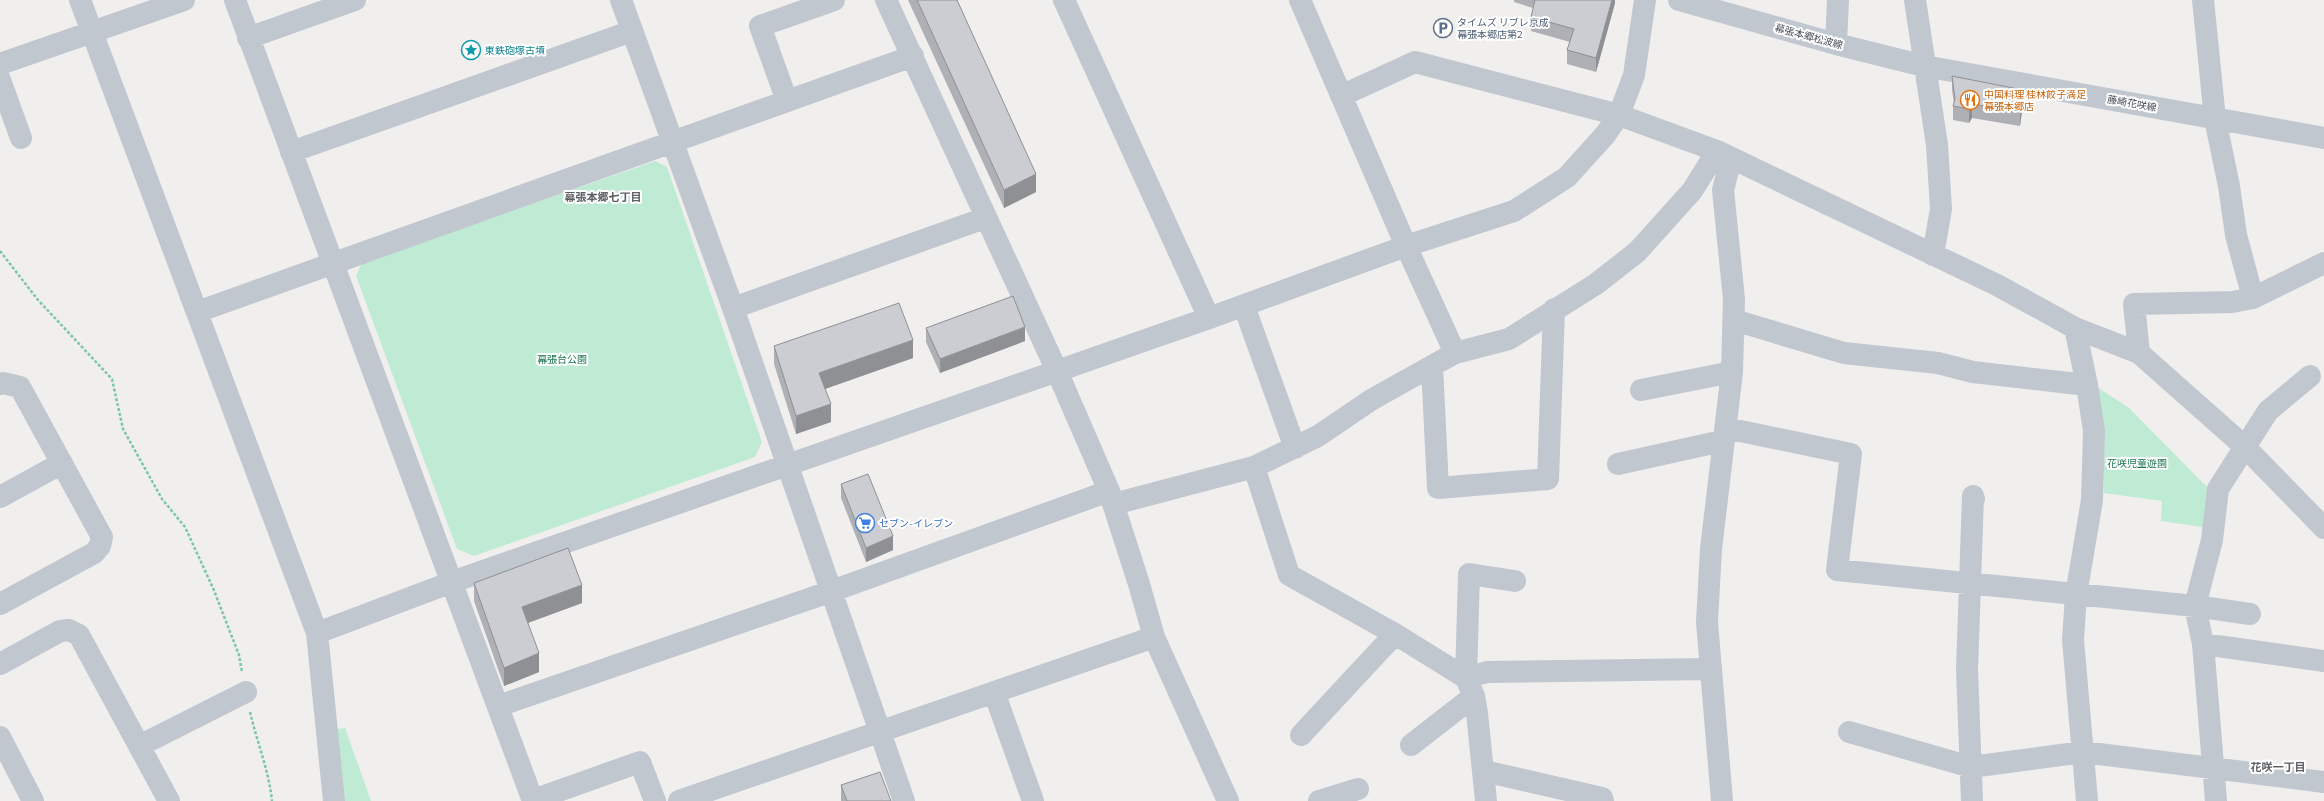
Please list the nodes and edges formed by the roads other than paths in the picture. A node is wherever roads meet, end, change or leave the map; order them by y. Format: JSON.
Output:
{"nodes":[{"id":1,"x":80,"y":0,"type":"edge"},
{"id":2,"x":184,"y":0,"type":"edge"},
{"id":3,"x":235,"y":0,"type":"edge"},
{"id":4,"x":355,"y":0,"type":"edge"},
{"id":5,"x":621,"y":0,"type":"edge"},
{"id":6,"x":834,"y":0,"type":"edge"},
{"id":7,"x":886,"y":0,"type":"edge"},
{"id":8,"x":1064,"y":0,"type":"edge"},
{"id":9,"x":1300,"y":0,"type":"edge"},
{"id":10,"x":1645,"y":0,"type":"edge"},
{"id":11,"x":1680,"y":0,"type":"edge"},
{"id":12,"x":1838,"y":0,"type":"edge"},
{"id":13,"x":1915,"y":0,"type":"edge"},
{"id":14,"x":2203,"y":0,"type":"edge"},
{"id":15,"x":632,"y":31,"type":"junction"},
{"id":16,"x":92,"y":32,"type":"junction"},
{"id":17,"x":248,"y":38,"type":"junction"},
{"id":18,"x":1836,"y":44,"type":"junction"},
{"id":19,"x":913,"y":56,"type":"junction"},
{"id":20,"x":0,"y":64,"type":"edge"},
{"id":21,"x":1932,"y":67,"type":"junction"},
{"id":22,"x":0,"y":80,"type":"edge"},
{"id":23,"x":1341,"y":96,"type":"junction"},
{"id":24,"x":787,"y":101,"type":"junction"},
{"id":25,"x":1619,"y":115,"type":"junction"},
{"id":26,"x":2215,"y":118,"type":"junction"},
{"id":27,"x":21,"y":138,"type":"dead end"},
{"id":28,"x":2324,"y":138,"type":"edge"},
{"id":29,"x":674,"y":142,"type":"junction"},
{"id":30,"x":291,"y":152,"type":"junction"},
{"id":31,"x":1724,"y":155,"type":"junction"},
{"id":32,"x":985,"y":218,"type":"junction"},
{"id":33,"x":1406,"y":246,"type":"junction"},
{"id":34,"x":1933,"y":255,"type":"junction"},
{"id":35,"x":2324,"y":263,"type":"edge"},
{"id":36,"x":333,"y":264,"type":"junction"},
{"id":37,"x":2253,"y":298,"type":"junction"},
{"id":38,"x":1244,"y":306,"type":"junction"},
{"id":39,"x":733,"y":308,"type":"junction"},
{"id":40,"x":1554,"y":309,"type":"junction"},
{"id":41,"x":197,"y":312,"type":"junction"},
{"id":42,"x":1209,"y":318,"type":"junction"},
{"id":43,"x":1734,"y":320,"type":"junction"},
{"id":44,"x":2075,"y":328,"type":"junction"},
{"id":45,"x":1455,"y":353,"type":"junction"},
{"id":46,"x":2139,"y":353,"type":"junction"},
{"id":47,"x":1432,"y":366,"type":"junction"},
{"id":48,"x":1057,"y":371,"type":"junction"},
{"id":49,"x":1732,"y":372,"type":"junction"},
{"id":50,"x":2310,"y":376,"type":"dead end"},
{"id":51,"x":0,"y":384,"type":"edge"},
{"id":52,"x":2087,"y":385,"type":"junction"},
{"id":53,"x":1641,"y":390,"type":"dead end"},
{"id":54,"x":1724,"y":435,"type":"junction"},
{"id":55,"x":2244,"y":446,"type":"junction"},
{"id":56,"x":1295,"y":448,"type":"junction"},
{"id":57,"x":62,"y":463,"type":"junction"},
{"id":58,"x":1618,"y":464,"type":"dead end"},
{"id":59,"x":788,"y":466,"type":"junction"},
{"id":60,"x":1254,"y":467,"type":"junction"},
{"id":61,"x":0,"y":497,"type":"edge"},
{"id":62,"x":1112,"y":497,"type":"junction"},
{"id":63,"x":1974,"y":500,"type":"dead end"},
{"id":64,"x":2324,"y":528,"type":"edge"},
{"id":65,"x":1516,"y":581,"type":"dead end"},
{"id":66,"x":452,"y":582,"type":"junction"},
{"id":67,"x":1969,"y":583,"type":"junction"},
{"id":68,"x":832,"y":591,"type":"junction"},
{"id":69,"x":2076,"y":596,"type":"junction"},
{"id":70,"x":0,"y":604,"type":"edge"},
{"id":71,"x":2195,"y":606,"type":"junction"},
{"id":72,"x":2250,"y":614,"type":"dead end"},
{"id":73,"x":317,"y":633,"type":"junction"},
{"id":74,"x":1395,"y":634,"type":"junction"},
{"id":75,"x":1154,"y":637,"type":"junction"},
{"id":76,"x":2203,"y":644,"type":"junction"},
{"id":77,"x":2324,"y":661,"type":"edge"},
{"id":78,"x":0,"y":664,"type":"edge"},
{"id":79,"x":1711,"y":669,"type":"junction"},
{"id":80,"x":1470,"y":687,"type":"junction"},
{"id":81,"x":246,"y":692,"type":"road end"},
{"id":82,"x":994,"y":692,"type":"junction"},
{"id":83,"x":498,"y":706,"type":"junction"},
{"id":84,"x":880,"y":732,"type":"junction"},
{"id":85,"x":1849,"y":732,"type":"dead end"},
{"id":86,"x":1301,"y":735,"type":"dead end"},
{"id":87,"x":0,"y":737,"type":"edge"},
{"id":88,"x":1411,"y":745,"type":"dead end"},
{"id":89,"x":140,"y":746,"type":"junction"},
{"id":90,"x":2083,"y":752,"type":"junction"},
{"id":91,"x":1971,"y":767,"type":"junction"},
{"id":92,"x":2213,"y":769,"type":"junction"},
{"id":93,"x":1484,"y":771,"type":"junction"},
{"id":94,"x":2324,"y":782,"type":"edge"},
{"id":95,"x":1358,"y":789,"type":"dead end"},
{"id":96,"x":533,"y":800,"type":"edge"},
{"id":97,"x":33,"y":801,"type":"edge"},
{"id":98,"x":169,"y":801,"type":"edge"},
{"id":99,"x":334,"y":801,"type":"edge"},
{"id":100,"x":655,"y":801,"type":"edge"},
{"id":101,"x":679,"y":801,"type":"edge"},
{"id":102,"x":904,"y":801,"type":"edge"},
{"id":103,"x":1033,"y":801,"type":"edge"},
{"id":104,"x":1228,"y":801,"type":"edge"},
{"id":105,"x":1319,"y":801,"type":"edge"},
{"id":106,"x":1486,"y":801,"type":"edge"},
{"id":107,"x":1603,"y":801,"type":"edge"},
{"id":108,"x":1722,"y":801,"type":"edge"},
{"id":109,"x":1972,"y":801,"type":"edge"},
{"id":110,"x":2087,"y":801,"type":"edge"},
{"id":111,"x":2216,"y":801,"type":"edge"}],
"edges":[{"from":1,"to":16,"type":"street"},
{"from":2,"to":16,"type":"street"},
{"from":3,"to":17,"type":"street"},
{"from":4,"to":17,"type":"street"},
{"from":5,"to":15,"type":"street"},
{"from":6,"to":24,"type":"street"},
{"from":7,"to":19,"type":"street"},
{"from":8,"to":42,"type":"street"},
{"from":9,"to":23,"type":"street"},
{"from":10,"to":25,"type":"street"},
{"from":11,"to":18,"type":"street","name":"幕張本郷松波線"},
{"from":12,"to":18,"type":"street"},
{"from":13,"to":21,"type":"street"},
{"from":14,"to":26,"type":"street"},
{"from":15,"to":29,"type":"street"},
{"from":15,"to":30,"type":"street"},
{"from":16,"to":20,"type":"street"},
{"from":16,"to":41,"type":"street"},
{"from":17,"to":30,"type":"street"},
{"from":18,"to":21,"type":"street","name":"幕張本郷松波線"},
{"from":19,"to":24,"type":"street"},
{"from":19,"to":32,"type":"street"},
{"from":21,"to":26,"type":"street","name":"藤崎花咲線"},
{"from":21,"to":34,"type":"street"},
{"from":22,"to":27,"type":"street"},
{"from":23,"to":25,"type":"street"},
{"from":23,"to":33,"type":"street"},
{"from":24,"to":29,"type":"street"},
{"from":25,"to":31,"type":"street"},
{"from":25,"to":33,"type":"street"},
{"from":26,"to":28,"type":"street","name":"藤崎花咲線"},
{"from":26,"to":37,"type":"street"},
{"from":29,"to":36,"type":"street"},
{"from":29,"to":39,"type":"street"},
{"from":30,"to":36,"type":"street"},
{"from":31,"to":34,"type":"street"},
{"from":31,"to":40,"type":"street"},
{"from":31,"to":43,"type":"street"},
{"from":32,"to":39,"type":"street"},
{"from":32,"to":48,"type":"street"},
{"from":33,"to":38,"type":"street"},
{"from":33,"to":45,"type":"street"},
{"from":34,"to":44,"type":"street"},
{"from":35,"to":37,"type":"street"},
{"from":36,"to":41,"type":"street"},
{"from":36,"to":66,"type":"street"},
{"from":37,"to":46,"type":"street"},
{"from":38,"to":42,"type":"street"},
{"from":38,"to":56,"type":"street"},
{"from":39,"to":59,"type":"street"},
{"from":40,"to":45,"type":"street"},
{"from":40,"to":47,"type":"street"},
{"from":41,"to":73,"type":"street"},
{"from":42,"to":48,"type":"street"},
{"from":43,"to":49,"type":"street"},
{"from":43,"to":52,"type":"street"},
{"from":44,"to":46,"type":"street"},
{"from":44,"to":52,"type":"street"},
{"from":45,"to":47,"type":"street"},
{"from":46,"to":55,"type":"street"},
{"from":47,"to":56,"type":"street"},
{"from":48,"to":59,"type":"street"},
{"from":48,"to":62,"type":"street"},
{"from":49,"to":53,"type":"street"},
{"from":49,"to":54,"type":"street"},
{"from":50,"to":55,"type":"street"},
{"from":51,"to":57,"type":"street"},
{"from":52,"to":69,"type":"street"},
{"from":54,"to":58,"type":"street"},
{"from":54,"to":67,"type":"street"},
{"from":54,"to":79,"type":"street"},
{"from":55,"to":64,"type":"street"},
{"from":55,"to":71,"type":"street"},
{"from":56,"to":60,"type":"street"},
{"from":57,"to":61,"type":"street"},
{"from":57,"to":70,"type":"street"},
{"from":59,"to":66,"type":"street"},
{"from":59,"to":68,"type":"street"},
{"from":60,"to":62,"type":"street"},
{"from":60,"to":74,"type":"street"},
{"from":62,"to":68,"type":"street"},
{"from":62,"to":75,"type":"street"},
{"from":63,"to":67,"type":"street"},
{"from":65,"to":80,"type":"street"},
{"from":66,"to":73,"type":"street"},
{"from":66,"to":83,"type":"street"},
{"from":67,"to":69,"type":"street"},
{"from":67,"to":91,"type":"street"},
{"from":68,"to":83,"type":"street"},
{"from":68,"to":84,"type":"street"},
{"from":69,"to":71,"type":"street"},
{"from":69,"to":90,"type":"street"},
{"from":71,"to":72,"type":"street"},
{"from":71,"to":76,"type":"street"},
{"from":73,"to":99,"type":"street"},
{"from":74,"to":80,"type":"street"},
{"from":74,"to":86,"type":"street"},
{"from":75,"to":82,"type":"street"},
{"from":75,"to":104,"type":"street"},
{"from":76,"to":77,"type":"street"},
{"from":76,"to":92,"type":"street"},
{"from":78,"to":89,"type":"street"},
{"from":79,"to":80,"type":"street"},
{"from":79,"to":108,"type":"street"},
{"from":80,"to":88,"type":"street"},
{"from":80,"to":93,"type":"street"},
{"from":81,"to":89,"type":"street"},
{"from":82,"to":84,"type":"street"},
{"from":82,"to":103,"type":"street"},
{"from":83,"to":96,"type":"street"},
{"from":84,"to":101,"type":"street"},
{"from":84,"to":102,"type":"street"},
{"from":85,"to":91,"type":"street"},
{"from":87,"to":97,"type":"street"},
{"from":89,"to":98,"type":"street"},
{"from":90,"to":91,"type":"street"},
{"from":90,"to":92,"type":"street"},
{"from":90,"to":110,"type":"street"},
{"from":91,"to":109,"type":"street"},
{"from":92,"to":94,"type":"street"},
{"from":92,"to":111,"type":"street"},
{"from":93,"to":106,"type":"street"},
{"from":93,"to":107,"type":"street"},
{"from":95,"to":105,"type":"street"},
{"from":96,"to":100,"type":"street"}]}
